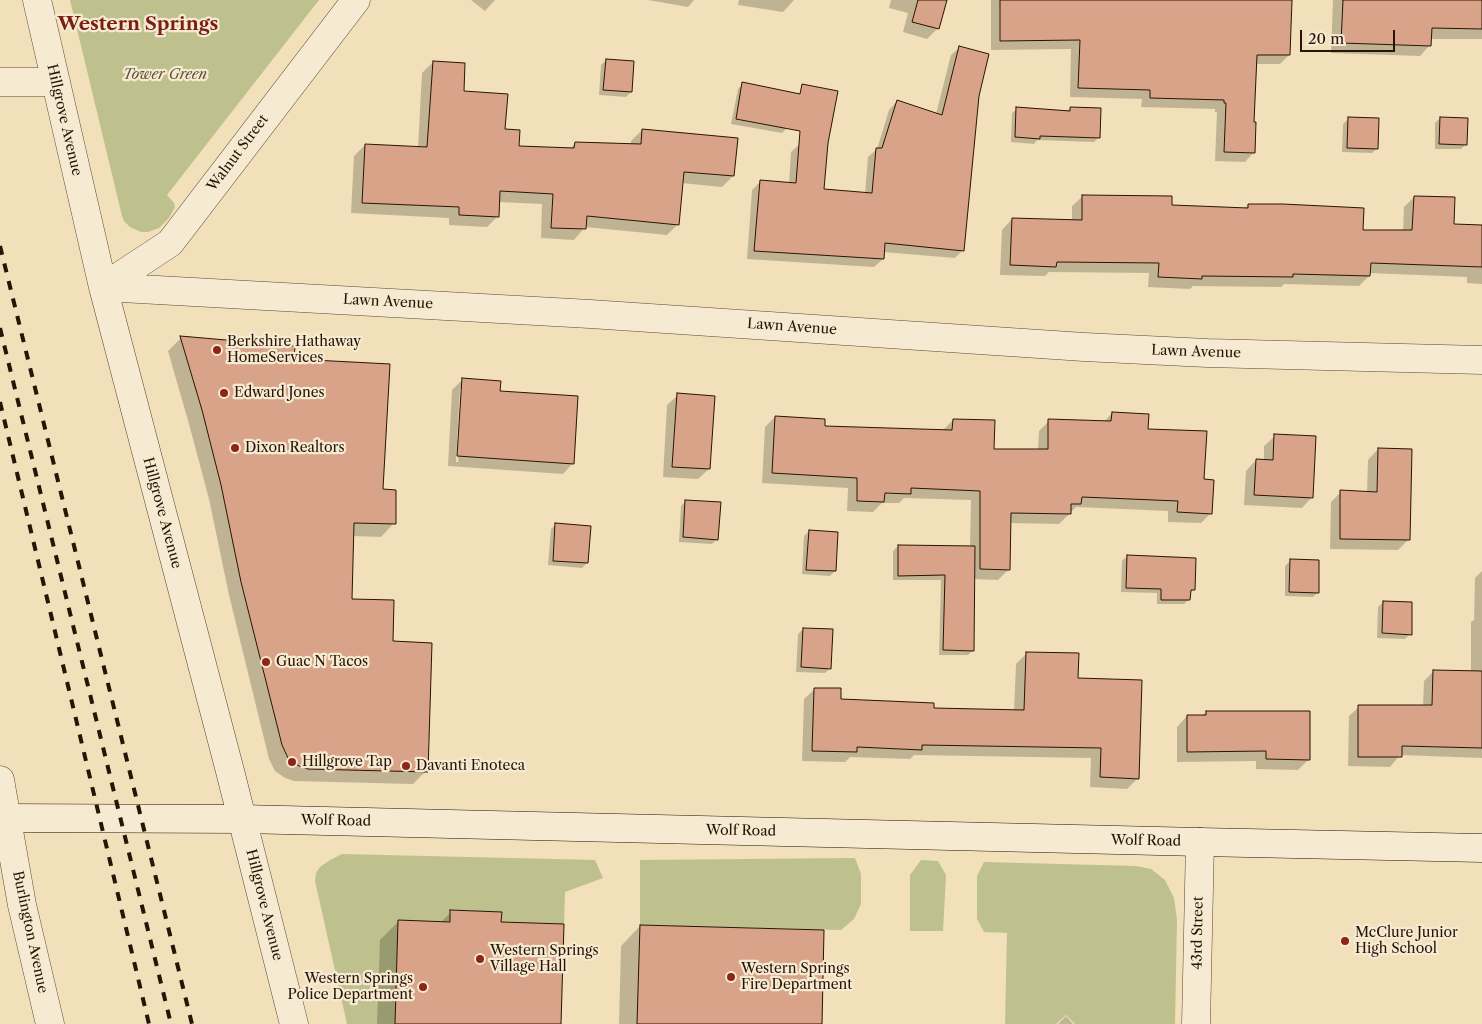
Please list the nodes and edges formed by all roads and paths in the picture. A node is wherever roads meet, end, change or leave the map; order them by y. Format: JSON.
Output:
{"nodes":[{"id":1,"x":37,"y":0,"type":"edge"},
{"id":2,"x":356,"y":0,"type":"edge"},
{"id":3,"x":0,"y":82,"type":"edge"},
{"id":4,"x":56,"y":82,"type":"junction"},
{"id":5,"x":103,"y":287,"type":"junction"},
{"id":6,"x":1482,"y":360,"type":"edge"},
{"id":7,"x":0,"y":780,"type":"edge"},
{"id":8,"x":3,"y":818,"type":"edge"},
{"id":9,"x":242,"y":819,"type":"junction"},
{"id":10,"x":1200,"y":842,"type":"junction"},
{"id":11,"x":1482,"y":848,"type":"edge"},
{"id":12,"x":50,"y":1024,"type":"edge"},
{"id":13,"x":294,"y":1024,"type":"edge"},
{"id":14,"x":1196,"y":1024,"type":"edge"}],
"edges":[{"from":1,"to":4,"type":"street","name":"Hillgrove Avenue"},
{"from":2,"to":5,"type":"street","name":"Walnut Street"},
{"from":3,"to":4,"type":"street"},
{"from":4,"to":5,"type":"street","name":"Hillgrove Avenue"},
{"from":5,"to":6,"type":"street","name":"Lawn Avenue"},
{"from":5,"to":9,"type":"street","name":"Hillgrove Avenue"},
{"from":7,"to":8,"type":"street","name":"Burlington Avenue"},
{"from":8,"to":9,"type":"street","name":"Wolf Road"},
{"from":8,"to":12,"type":"street","name":"Burlington Avenue"},
{"from":9,"to":10,"type":"street","name":"Wolf Road"},
{"from":9,"to":13,"type":"street","name":"Hillgrove Avenue"},
{"from":10,"to":11,"type":"street","name":"Wolf Road"},
{"from":10,"to":14,"type":"street","name":"43rd Street"}]}
